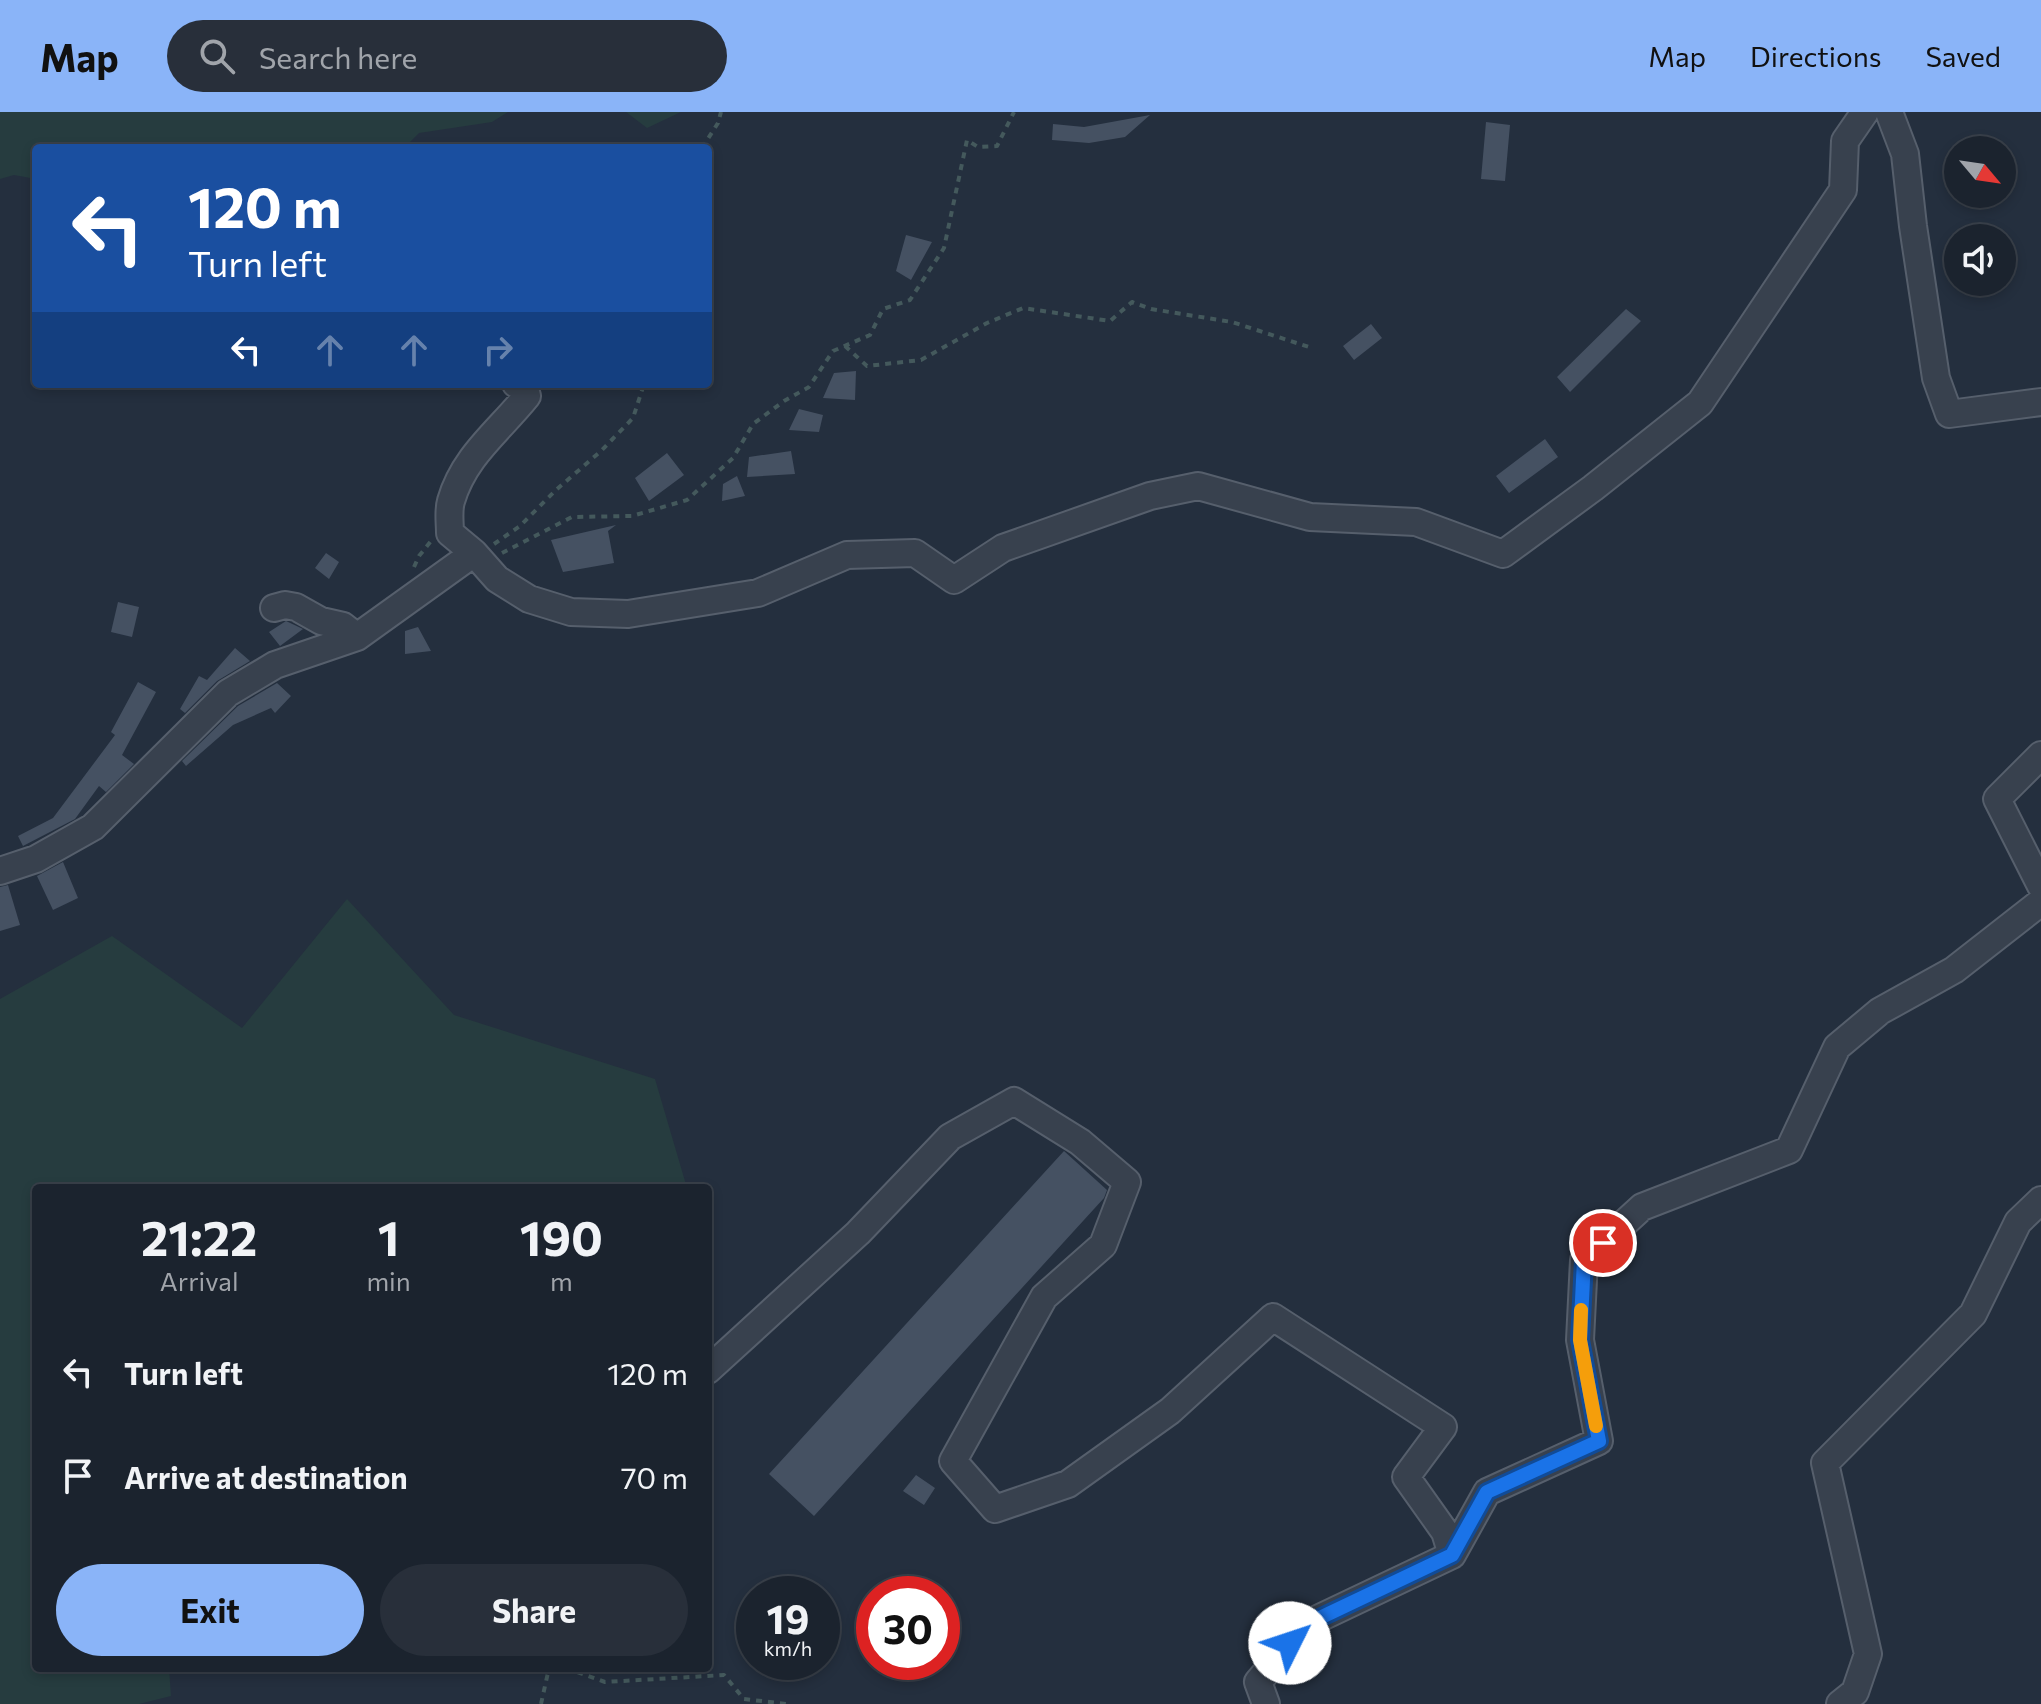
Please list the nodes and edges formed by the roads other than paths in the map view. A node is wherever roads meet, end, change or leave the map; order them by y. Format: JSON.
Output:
{"nodes":[{"id":1,"x":1865,"y":112,"type":"edge"},
{"id":2,"x":1889,"y":112,"type":"edge"},
{"id":3,"x":523,"y":388,"type":"edge"},
{"id":4,"x":2041,"y":402,"type":"edge"},
{"id":5,"x":478,"y":559,"type":"junction"},
{"id":6,"x":274,"y":608,"type":"dead end"},
{"id":7,"x":357,"y":637,"type":"junction"},
{"id":8,"x":2041,"y":755,"type":"edge"},
{"id":9,"x":0,"y":871,"type":"edge"},
{"id":10,"x":2041,"y":886,"type":"edge"},
{"id":11,"x":2041,"y":902,"type":"edge"},
{"id":12,"x":2041,"y":1200,"type":"edge"},
{"id":13,"x":712,"y":1366,"type":"edge"},
{"id":14,"x":1452,"y":1555,"type":"junction"},
{"id":15,"x":1266,"y":1704,"type":"edge"},
{"id":16,"x":1840,"y":1704,"type":"edge"}],
"edges":[{"from":1,"to":5,"type":"street"},
{"from":2,"to":4,"type":"street"},
{"from":3,"to":5,"type":"street"},
{"from":5,"to":7,"type":"street"},
{"from":6,"to":7,"type":"street"},
{"from":7,"to":9,"type":"street"},
{"from":8,"to":10,"type":"street"},
{"from":11,"to":14,"type":"street"},
{"from":12,"to":16,"type":"street"},
{"from":13,"to":14,"type":"street"},
{"from":14,"to":15,"type":"street"}]}
